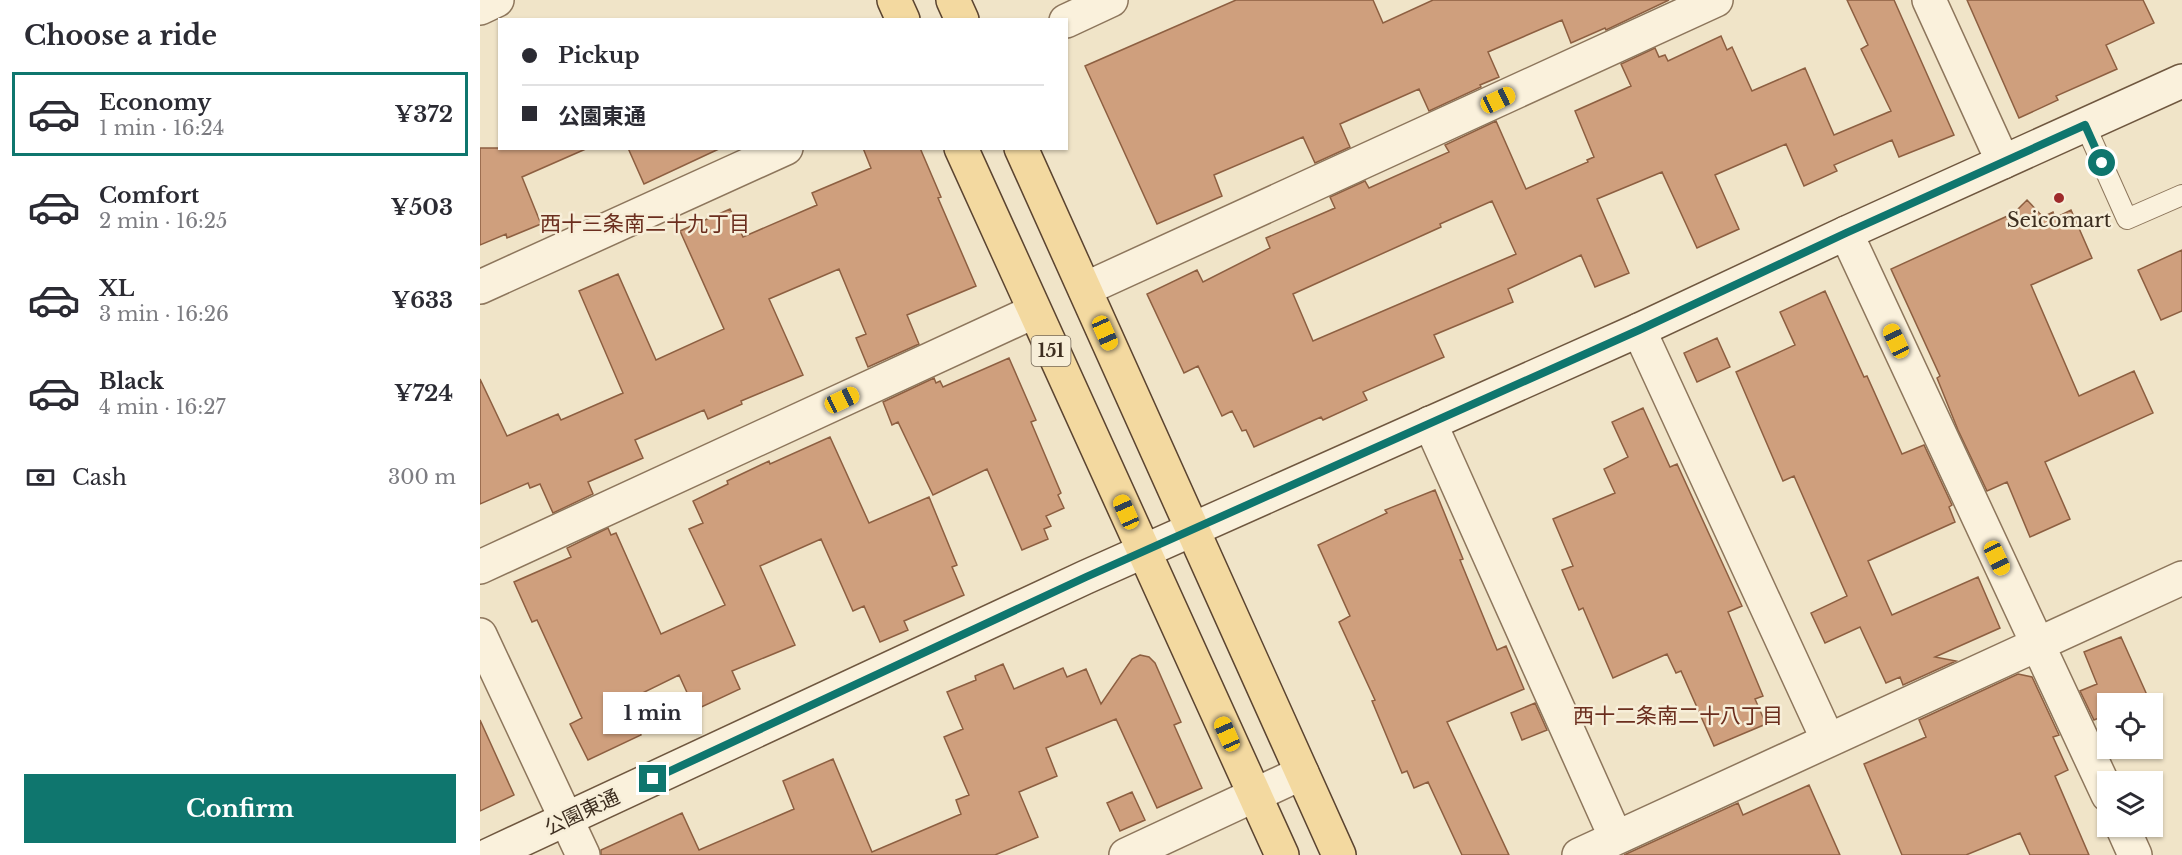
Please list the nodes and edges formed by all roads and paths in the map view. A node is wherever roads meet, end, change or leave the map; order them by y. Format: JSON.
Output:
{"nodes":[{"id":1,"x":497,"y":0,"type":"edge"},
{"id":2,"x":894,"y":0,"type":"edge"},
{"id":3,"x":953,"y":0,"type":"edge"},
{"id":4,"x":1112,"y":0,"type":"edge"},
{"id":5,"x":1716,"y":0,"type":"edge"},
{"id":6,"x":1929,"y":0,"type":"edge"},
{"id":7,"x":480,"y":8,"type":"edge"},
{"id":8,"x":902,"y":18,"type":"edge"},
{"id":9,"x":961,"y":18,"type":"edge"},
{"id":10,"x":1068,"y":20,"type":"edge"},
{"id":11,"x":2180,"y":86,"type":"edge"},
{"id":12,"x":2085,"y":125,"type":"junction"},
{"id":13,"x":782,"y":150,"type":"edge"},
{"id":14,"x":962,"y":150,"type":"edge"},
{"id":15,"x":1022,"y":150,"type":"edge"},
{"id":16,"x":2003,"y":162,"type":"junction"},
{"id":17,"x":2182,"y":195,"type":"edge"},
{"id":18,"x":1846,"y":233,"type":"junction"},
{"id":19,"x":480,"y":287,"type":"edge"},
{"id":20,"x":1085,"y":289,"type":"junction"},
{"id":21,"x":1034,"y":312,"type":"junction"},
{"id":22,"x":1639,"y":330,"type":"junction"},
{"id":23,"x":1430,"y":423,"type":"junction"},
{"id":24,"x":1193,"y":531,"type":"junction"},
{"id":25,"x":1144,"y":552,"type":"junction"},
{"id":26,"x":480,"y":567,"type":"edge"},
{"id":27,"x":2182,"y":578,"type":"edge"},
{"id":28,"x":480,"y":635,"type":"edge"},
{"id":29,"x":2037,"y":644,"type":"junction"},
{"id":30,"x":1828,"y":740,"type":"junction"},
{"id":31,"x":2097,"y":772,"type":"edge"},
{"id":32,"x":1302,"y":773,"type":"junction"},
{"id":33,"x":1254,"y":795,"type":"junction"},
{"id":34,"x":567,"y":820,"type":"junction"},
{"id":35,"x":2127,"y":837,"type":"edge"},
{"id":36,"x":1616,"y":838,"type":"junction"},
{"id":37,"x":489,"y":855,"type":"edge"},
{"id":38,"x":583,"y":855,"type":"edge"},
{"id":39,"x":1126,"y":855,"type":"edge"},
{"id":40,"x":1282,"y":855,"type":"edge"},
{"id":41,"x":1340,"y":855,"type":"edge"},
{"id":42,"x":1579,"y":855,"type":"edge"},
{"id":43,"x":2135,"y":855,"type":"edge"}],
"edges":[{"from":1,"to":7,"type":"street"},
{"from":2,"to":8,"type":"main road"},
{"from":3,"to":9,"type":"main road"},
{"from":4,"to":10,"type":"street"},
{"from":5,"to":20,"type":"street"},
{"from":6,"to":16,"type":"street"},
{"from":11,"to":12,"type":"street","name":"公園東通"},
{"from":12,"to":16,"type":"street","name":"公園東通"},
{"from":12,"to":17,"type":"lane"},
{"from":13,"to":19,"type":"street"},
{"from":14,"to":21,"type":"main road","number":"151"},
{"from":15,"to":20,"type":"main road"},
{"from":16,"to":18,"type":"street","name":"公園東通"},
{"from":18,"to":22,"type":"street","name":"公園東通"},
{"from":18,"to":29,"type":"street"},
{"from":20,"to":24,"type":"main road"},
{"from":21,"to":25,"type":"main road","number":"151"},
{"from":21,"to":26,"type":"street"},
{"from":22,"to":23,"type":"street","name":"公園東通"},
{"from":22,"to":30,"type":"street"},
{"from":23,"to":24,"type":"street","name":"公園東通"},
{"from":23,"to":36,"type":"street"},
{"from":24,"to":25,"type":"street","name":"公園東通"},
{"from":24,"to":32,"type":"main road"},
{"from":25,"to":33,"type":"main road","number":"151"},
{"from":25,"to":34,"type":"street","name":"公園東通"},
{"from":27,"to":29,"type":"street"},
{"from":28,"to":34,"type":"street"},
{"from":29,"to":30,"type":"street"},
{"from":29,"to":31,"type":"street"},
{"from":30,"to":36,"type":"street"},
{"from":32,"to":33,"type":"street"},
{"from":32,"to":41,"type":"main road"},
{"from":33,"to":39,"type":"street"},
{"from":33,"to":40,"type":"main road","number":"151"},
{"from":34,"to":37,"type":"street","name":"公園東通"},
{"from":34,"to":38,"type":"street"},
{"from":35,"to":43,"type":"street"},
{"from":36,"to":42,"type":"street"}]}
